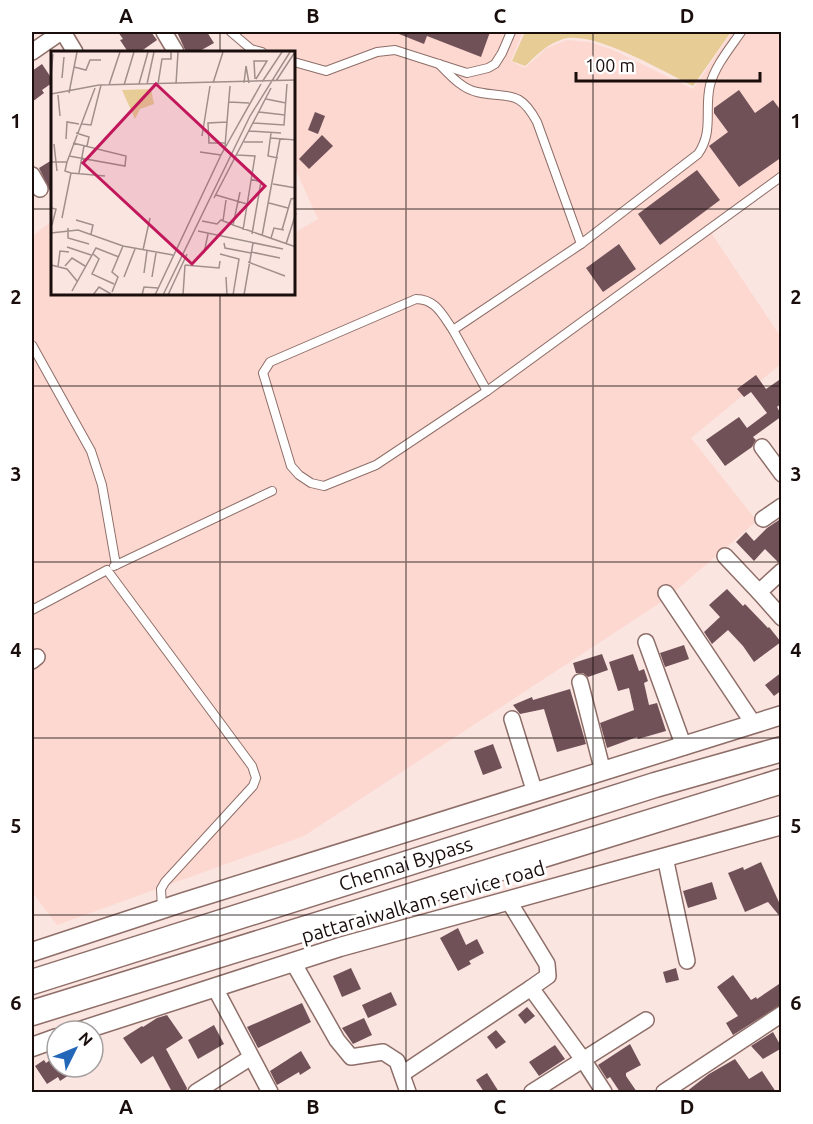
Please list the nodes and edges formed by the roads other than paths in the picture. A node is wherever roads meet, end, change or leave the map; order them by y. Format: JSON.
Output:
{"nodes":[{"id":1,"x":62,"y":32,"type":"edge"},
{"id":2,"x":164,"y":32,"type":"edge"},
{"id":3,"x":231,"y":32,"type":"edge"},
{"id":4,"x":511,"y":32,"type":"edge"},
{"id":5,"x":741,"y":32,"type":"edge"},
{"id":6,"x":74,"y":51,"type":"edge"},
{"id":7,"x":175,"y":51,"type":"edge"},
{"id":8,"x":258,"y":51,"type":"edge"},
{"id":9,"x":32,"y":52,"type":"edge"},
{"id":10,"x":296,"y":62,"type":"edge"},
{"id":11,"x":439,"y":64,"type":"junction"},
{"id":12,"x":32,"y":175,"type":"edge"},
{"id":13,"x":782,"y":176,"type":"edge"},
{"id":14,"x":40,"y":189,"type":"dead end"},
{"id":15,"x":581,"y":244,"type":"junction"},
{"id":16,"x":453,"y":330,"type":"junction"},
{"id":17,"x":32,"y":345,"type":"edge"},
{"id":18,"x":487,"y":391,"type":"junction"},
{"id":19,"x":762,"y":447,"type":"dead end"},
{"id":20,"x":782,"y":474,"type":"edge"},
{"id":21,"x":272,"y":492,"type":"dead end"},
{"id":22,"x":782,"y":506,"type":"edge"},
{"id":23,"x":763,"y":519,"type":"dead end"},
{"id":24,"x":725,"y":556,"type":"dead end"},
{"id":25,"x":116,"y":565,"type":"junction"},
{"id":26,"x":107,"y":570,"type":"junction"},
{"id":27,"x":782,"y":572,"type":"edge"},
{"id":28,"x":759,"y":592,"type":"junction"},
{"id":29,"x":666,"y":593,"type":"dead end"},
{"id":30,"x":32,"y":610,"type":"edge"},
{"id":31,"x":782,"y":618,"type":"edge"},
{"id":32,"x":646,"y":642,"type":"dead end"},
{"id":33,"x":580,"y":682,"type":"dead end"},
{"id":34,"x":782,"y":715,"type":"edge"},
{"id":35,"x":512,"y":719,"type":"dead end"},
{"id":36,"x":753,"y":723,"type":"junction"},
{"id":37,"x":684,"y":747,"type":"junction"},
{"id":38,"x":782,"y":749,"type":"edge"},
{"id":39,"x":603,"y":772,"type":"junction"},
{"id":40,"x":782,"y":781,"type":"edge"},
{"id":41,"x":535,"y":793,"type":"junction"},
{"id":42,"x":779,"y":830,"type":"edge"},
{"id":43,"x":665,"y":857,"type":"junction"},
{"id":44,"x":508,"y":900,"type":"junction"},
{"id":45,"x":162,"y":909,"type":"junction"},
{"id":46,"x":32,"y":952,"type":"edge"},
{"id":47,"x":687,"y":961,"type":"dead end"},
{"id":48,"x":293,"y":962,"type":"junction"},
{"id":49,"x":32,"y":982,"type":"edge"},
{"id":50,"x":215,"y":988,"type":"junction"},
{"id":51,"x":531,"y":988,"type":"junction"},
{"id":52,"x":32,"y":1013,"type":"edge"},
{"id":53,"x":780,"y":1017,"type":"edge"},
{"id":54,"x":646,"y":1020,"type":"dead end"},
{"id":55,"x":105,"y":1023,"type":"edge"},
{"id":56,"x":250,"y":1058,"type":"junction"},
{"id":57,"x":584,"y":1061,"type":"junction"},
{"id":58,"x":402,"y":1074,"type":"junction"},
{"id":59,"x":196,"y":1092,"type":"edge"},
{"id":60,"x":270,"y":1092,"type":"edge"},
{"id":61,"x":408,"y":1092,"type":"edge"},
{"id":62,"x":532,"y":1092,"type":"edge"},
{"id":63,"x":604,"y":1092,"type":"edge"},
{"id":64,"x":664,"y":1092,"type":"edge"}],
"edges":[{"from":1,"to":6,"type":"street"},
{"from":1,"to":9,"type":"street"},
{"from":2,"to":7,"type":"street"},
{"from":3,"to":8,"type":"lane"},
{"from":4,"to":11,"type":"lane"},
{"from":5,"to":15,"type":"lane"},
{"from":10,"to":11,"type":"lane"},
{"from":11,"to":15,"type":"lane"},
{"from":12,"to":14,"type":"street"},
{"from":13,"to":18,"type":"lane"},
{"from":15,"to":16,"type":"lane"},
{"from":16,"to":18,"type":"lane"},
{"from":16,"to":18,"type":"lane"},
{"from":17,"to":25,"type":"lane"},
{"from":19,"to":20,"type":"street"},
{"from":21,"to":25,"type":"lane"},
{"from":22,"to":23,"type":"street"},
{"from":24,"to":28,"type":"street"},
{"from":25,"to":26,"type":"lane"},
{"from":26,"to":30,"type":"lane"},
{"from":26,"to":45,"type":"lane"},
{"from":27,"to":28,"type":"street"},
{"from":28,"to":31,"type":"street"},
{"from":29,"to":36,"type":"street"},
{"from":32,"to":37,"type":"street"},
{"from":33,"to":39,"type":"street"},
{"from":34,"to":36,"type":"street"},
{"from":35,"to":41,"type":"street"},
{"from":36,"to":37,"type":"street"},
{"from":37,"to":39,"type":"street"},
{"from":38,"to":49,"type":"highway","name":"Chennai Bypass"},
{"from":39,"to":41,"type":"street"},
{"from":40,"to":52,"type":"highway","name":"Chennai Bypass"},
{"from":41,"to":45,"type":"street"},
{"from":42,"to":43,"type":"street","name":"pattaraiwalkam service road"},
{"from":43,"to":44,"type":"street","name":"pattaraiwalkam service road"},
{"from":43,"to":47,"type":"street"},
{"from":44,"to":48,"type":"street","name":"pattaraiwalkam service road"},
{"from":44,"to":51,"type":"street"},
{"from":45,"to":46,"type":"street"},
{"from":48,"to":50,"type":"street","name":"pattaraiwalkam service road"},
{"from":48,"to":58,"type":"street"},
{"from":50,"to":55,"type":"street","name":"pattaraiwalkam service road"},
{"from":50,"to":56,"type":"street"},
{"from":51,"to":57,"type":"street"},
{"from":51,"to":58,"type":"street"},
{"from":53,"to":64,"type":"street"},
{"from":54,"to":57,"type":"street"},
{"from":56,"to":59,"type":"street"},
{"from":56,"to":60,"type":"street"},
{"from":57,"to":62,"type":"street"},
{"from":57,"to":63,"type":"street"},
{"from":58,"to":61,"type":"street"}]}
